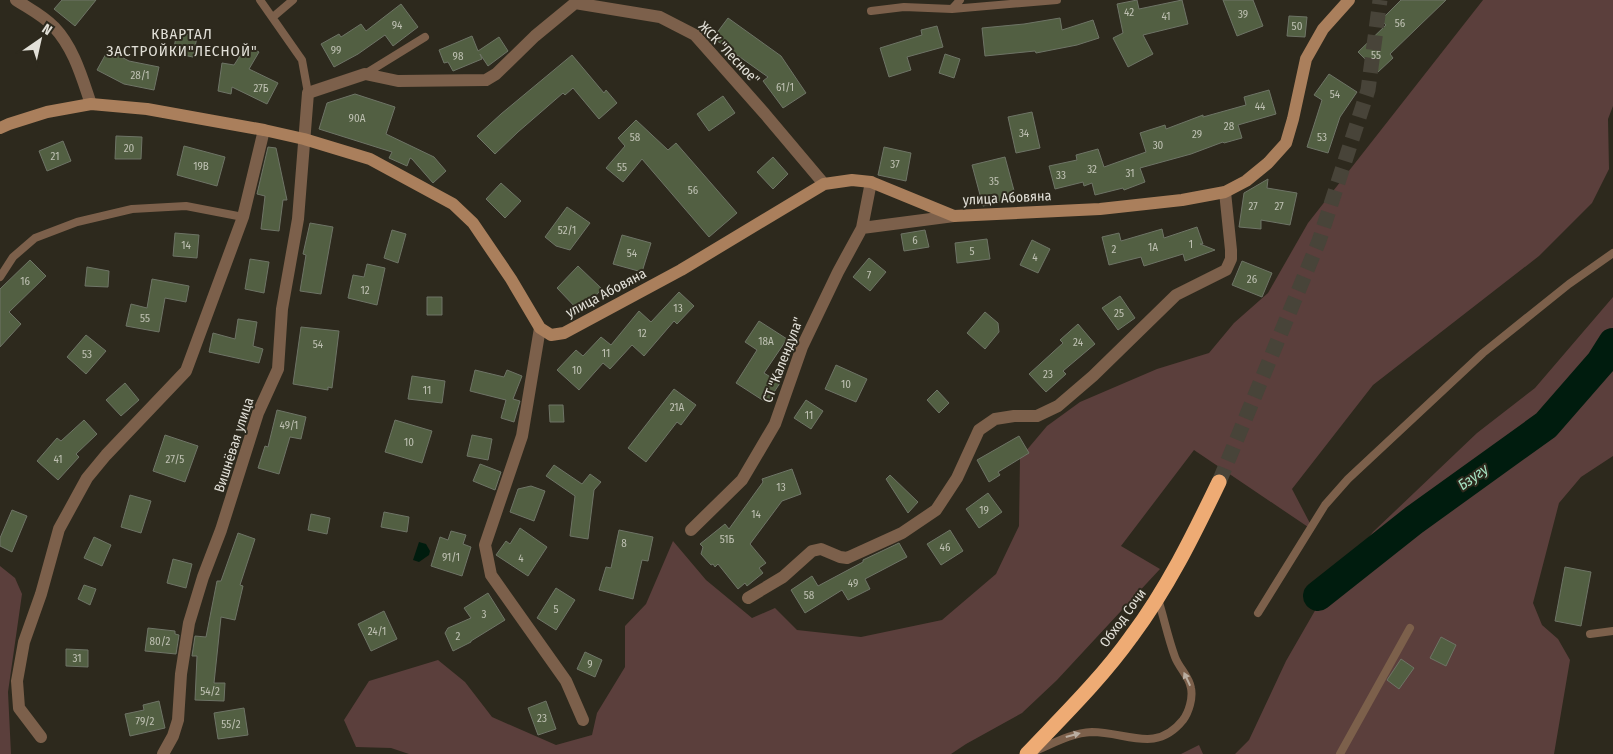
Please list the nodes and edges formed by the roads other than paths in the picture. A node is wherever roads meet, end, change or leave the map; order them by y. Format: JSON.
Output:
{"nodes":[{"id":1,"x":16,"y":0,"type":"edge"},
{"id":2,"x":260,"y":0,"type":"edge"},
{"id":3,"x":293,"y":0,"type":"edge"},
{"id":4,"x":960,"y":0,"type":"edge"},
{"id":5,"x":1057,"y":0,"type":"edge"},
{"id":6,"x":1349,"y":0,"type":"edge"},
{"id":7,"x":576,"y":1,"type":"edge"},
{"id":8,"x":952,"y":9,"type":"junction"},
{"id":9,"x":871,"y":11,"type":"dead end"},
{"id":10,"x":273,"y":17,"type":"junction"},
{"id":11,"x":425,"y":37,"type":"dead end"},
{"id":12,"x":365,"y":74,"type":"junction"},
{"id":13,"x":308,"y":93,"type":"junction"},
{"id":14,"x":91,"y":104,"type":"junction"},
{"id":15,"x":0,"y":128,"type":"edge"},
{"id":16,"x":264,"y":130,"type":"junction"},
{"id":17,"x":304,"y":138,"type":"junction"},
{"id":18,"x":871,"y":182,"type":"junction"},
{"id":19,"x":824,"y":184,"type":"junction"},
{"id":20,"x":1226,"y":192,"type":"junction"},
{"id":21,"x":954,"y":216,"type":"junction"},
{"id":22,"x":243,"y":217,"type":"junction"},
{"id":23,"x":862,"y":228,"type":"junction"},
{"id":24,"x":1613,"y":253,"type":"edge"},
{"id":25,"x":0,"y":277,"type":"edge"},
{"id":26,"x":540,"y":328,"type":"junction"},
{"id":27,"x":1219,"y":482,"type":"tunnel mouth"},
{"id":28,"x":691,"y":530,"type":"dead end"},
{"id":29,"x":748,"y":598,"type":"dead end"},
{"id":30,"x":1158,"y":599,"type":"junction"},
{"id":31,"x":1258,"y":613,"type":"dead end"},
{"id":32,"x":1410,"y":628,"type":"dead end"},
{"id":33,"x":1613,"y":631,"type":"edge"},
{"id":34,"x":1590,"y":634,"type":"dead end"},
{"id":35,"x":583,"y":720,"type":"dead end"},
{"id":36,"x":41,"y":737,"type":"dead end"},
{"id":37,"x":163,"y":754,"type":"edge"},
{"id":38,"x":1028,"y":754,"type":"edge"},
{"id":39,"x":1340,"y":754,"type":"edge"}],
"edges":[{"from":1,"to":14,"type":"street"},
{"from":2,"to":10,"type":"lane"},
{"from":3,"to":10,"type":"lane"},
{"from":4,"to":8,"type":"lane"},
{"from":5,"to":8,"type":"lane"},
{"from":6,"to":20,"type":"street","name":"улица Абовяна"},
{"from":7,"to":12,"type":"street"},
{"from":7,"to":19,"type":"street","name":"ЖСК \"Лесное\""},
{"from":8,"to":9,"type":"lane"},
{"from":10,"to":13,"type":"lane"},
{"from":11,"to":12,"type":"lane"},
{"from":12,"to":13,"type":"street"},
{"from":13,"to":17,"type":"street","name":"Вишнёвая улица"},
{"from":14,"to":15,"type":"street"},
{"from":14,"to":16,"type":"street"},
{"from":16,"to":17,"type":"street"},
{"from":16,"to":22,"type":"street"},
{"from":17,"to":26,"type":"street"},
{"from":17,"to":37,"type":"street","name":"Вишнёвая улица"},
{"from":18,"to":19,"type":"street","name":"улица Абовяна"},
{"from":18,"to":21,"type":"street","name":"улица Абовяна"},
{"from":18,"to":23,"type":"street","name":"СТ \"Календула\""},
{"from":19,"to":26,"type":"street","name":"улица Абовяна"},
{"from":20,"to":21,"type":"street","name":"улица Абовяна"},
{"from":20,"to":29,"type":"street"},
{"from":21,"to":23,"type":"street"},
{"from":22,"to":25,"type":"lane"},
{"from":22,"to":36,"type":"street"},
{"from":23,"to":28,"type":"street","name":"СТ \"Календула\""},
{"from":24,"to":31,"type":"lane"},
{"from":26,"to":35,"type":"street"},
{"from":27,"to":30,"type":"highway","name":"Обход Сочи"},
{"from":30,"to":38,"type":"highway","name":"Обход Сочи"},
{"from":38,"to":30,"type":"lane","one_way":true},
{"from":32,"to":39,"type":"lane"},
{"from":33,"to":34,"type":"lane"}]}
